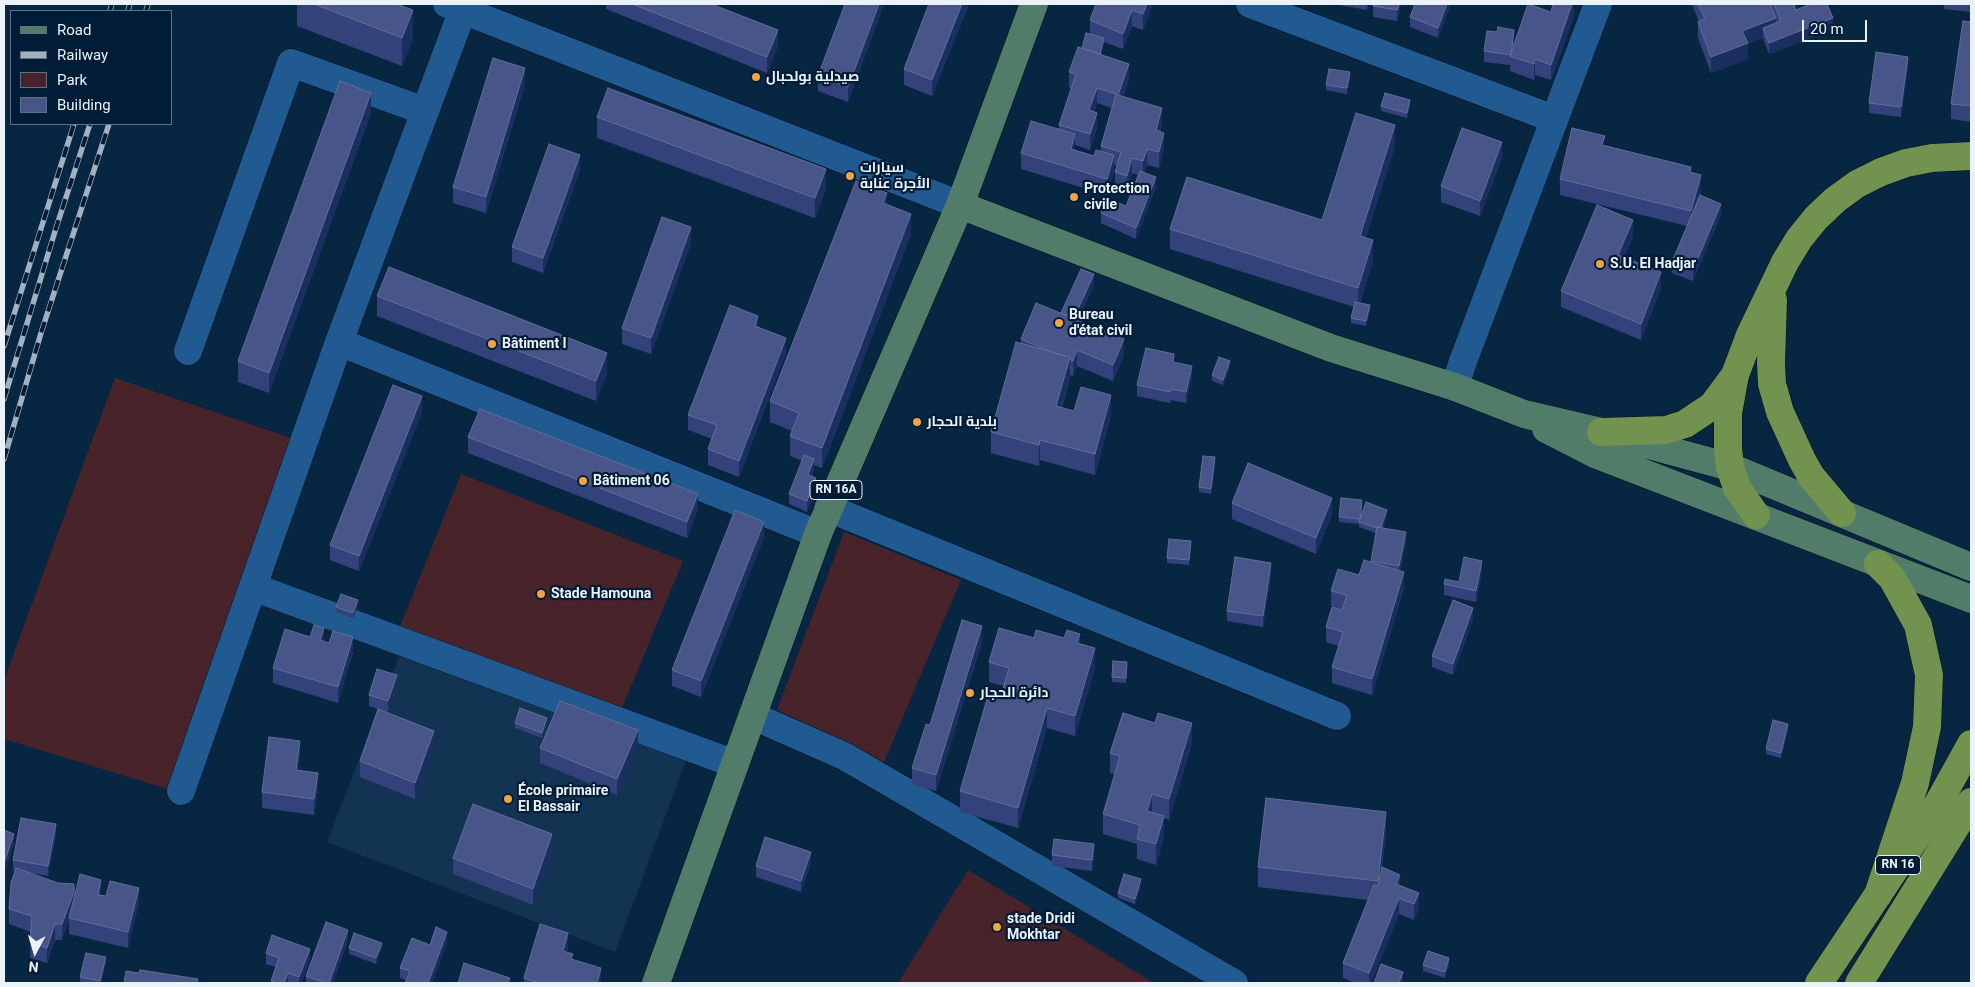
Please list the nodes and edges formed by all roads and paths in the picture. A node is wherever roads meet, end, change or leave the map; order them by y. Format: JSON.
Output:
{"nodes":[{"id":1,"x":1034,"y":4,"type":"edge"},
{"id":2,"x":1250,"y":4,"type":"edge"},
{"id":3,"x":1598,"y":4,"type":"edge"},
{"id":4,"x":458,"y":6,"type":"edge"},
{"id":5,"x":425,"y":112,"type":"junction"},
{"id":6,"x":1554,"y":119,"type":"junction"},
{"id":7,"x":1971,"y":156,"type":"edge"},
{"id":8,"x":960,"y":205,"type":"junction"},
{"id":9,"x":1775,"y":286,"type":"junction"},
{"id":10,"x":339,"y":342,"type":"junction"},
{"id":11,"x":188,"y":352,"type":"dead end"},
{"id":12,"x":1735,"y":375,"type":"junction"},
{"id":13,"x":1455,"y":387,"type":"junction"},
{"id":14,"x":1524,"y":414,"type":"junction"},
{"id":15,"x":1601,"y":432,"type":"junction"},
{"id":16,"x":1730,"y":468,"type":"junction"},
{"id":17,"x":828,"y":508,"type":"junction"},
{"id":18,"x":1842,"y":513,"type":"junction"},
{"id":19,"x":1756,"y":515,"type":"junction"},
{"id":20,"x":818,"y":534,"type":"junction"},
{"id":21,"x":1878,"y":564,"type":"junction"},
{"id":22,"x":1971,"y":567,"type":"edge"},
{"id":23,"x":253,"y":587,"type":"junction"},
{"id":24,"x":1971,"y":599,"type":"edge"},
{"id":25,"x":753,"y":716,"type":"junction"},
{"id":26,"x":1337,"y":716,"type":"dead end"},
{"id":27,"x":1971,"y":744,"type":"edge"},
{"id":28,"x":736,"y":764,"type":"junction"},
{"id":29,"x":181,"y":791,"type":"dead end"},
{"id":30,"x":1971,"y":802,"type":"edge"},
{"id":31,"x":1878,"y":895,"type":"junction"},
{"id":32,"x":656,"y":983,"type":"edge"},
{"id":33,"x":1234,"y":983,"type":"edge"},
{"id":34,"x":1819,"y":983,"type":"edge"},
{"id":35,"x":1859,"y":983,"type":"edge"}],
"edges":[{"from":1,"to":8,"type":"main road","number":"RN 16A"},
{"from":2,"to":6,"type":"street"},
{"from":3,"to":6,"type":"street"},
{"from":4,"to":5,"type":"street"},
{"from":4,"to":8,"type":"street"},
{"from":5,"to":10,"type":"street"},
{"from":5,"to":11,"type":"street"},
{"from":6,"to":13,"type":"street"},
{"from":7,"to":9,"type":"highway"},
{"from":8,"to":13,"type":"main road"},
{"from":8,"to":17,"type":"main road","number":"RN 16A"},
{"from":9,"to":12,"type":"highway"},
{"from":9,"to":18,"type":"highway"},
{"from":10,"to":20,"type":"street"},
{"from":10,"to":23,"type":"street"},
{"from":12,"to":15,"type":"highway"},
{"from":12,"to":16,"type":"highway"},
{"from":13,"to":14,"type":"main road"},
{"from":14,"to":15,"type":"main road"},
{"from":14,"to":19,"type":"main road"},
{"from":15,"to":16,"type":"main road"},
{"from":16,"to":18,"type":"main road"},
{"from":16,"to":19,"type":"highway"},
{"from":17,"to":20,"type":"main road","number":"RN 16A"},
{"from":17,"to":26,"type":"street"},
{"from":18,"to":22,"type":"main road"},
{"from":19,"to":21,"type":"main road"},
{"from":20,"to":25,"type":"main road","number":"RN 16A"},
{"from":21,"to":24,"type":"main road"},
{"from":21,"to":31,"type":"highway"},
{"from":23,"to":28,"type":"street"},
{"from":23,"to":29,"type":"street"},
{"from":25,"to":28,"type":"main road","number":"RN 16A"},
{"from":25,"to":33,"type":"street"},
{"from":27,"to":31,"type":"highway","number":"RN 16"},
{"from":28,"to":32,"type":"main road","number":"RN 16A"},
{"from":30,"to":35,"type":"highway","number":"RN 16"},
{"from":31,"to":34,"type":"highway","number":"RN 16"}]}
